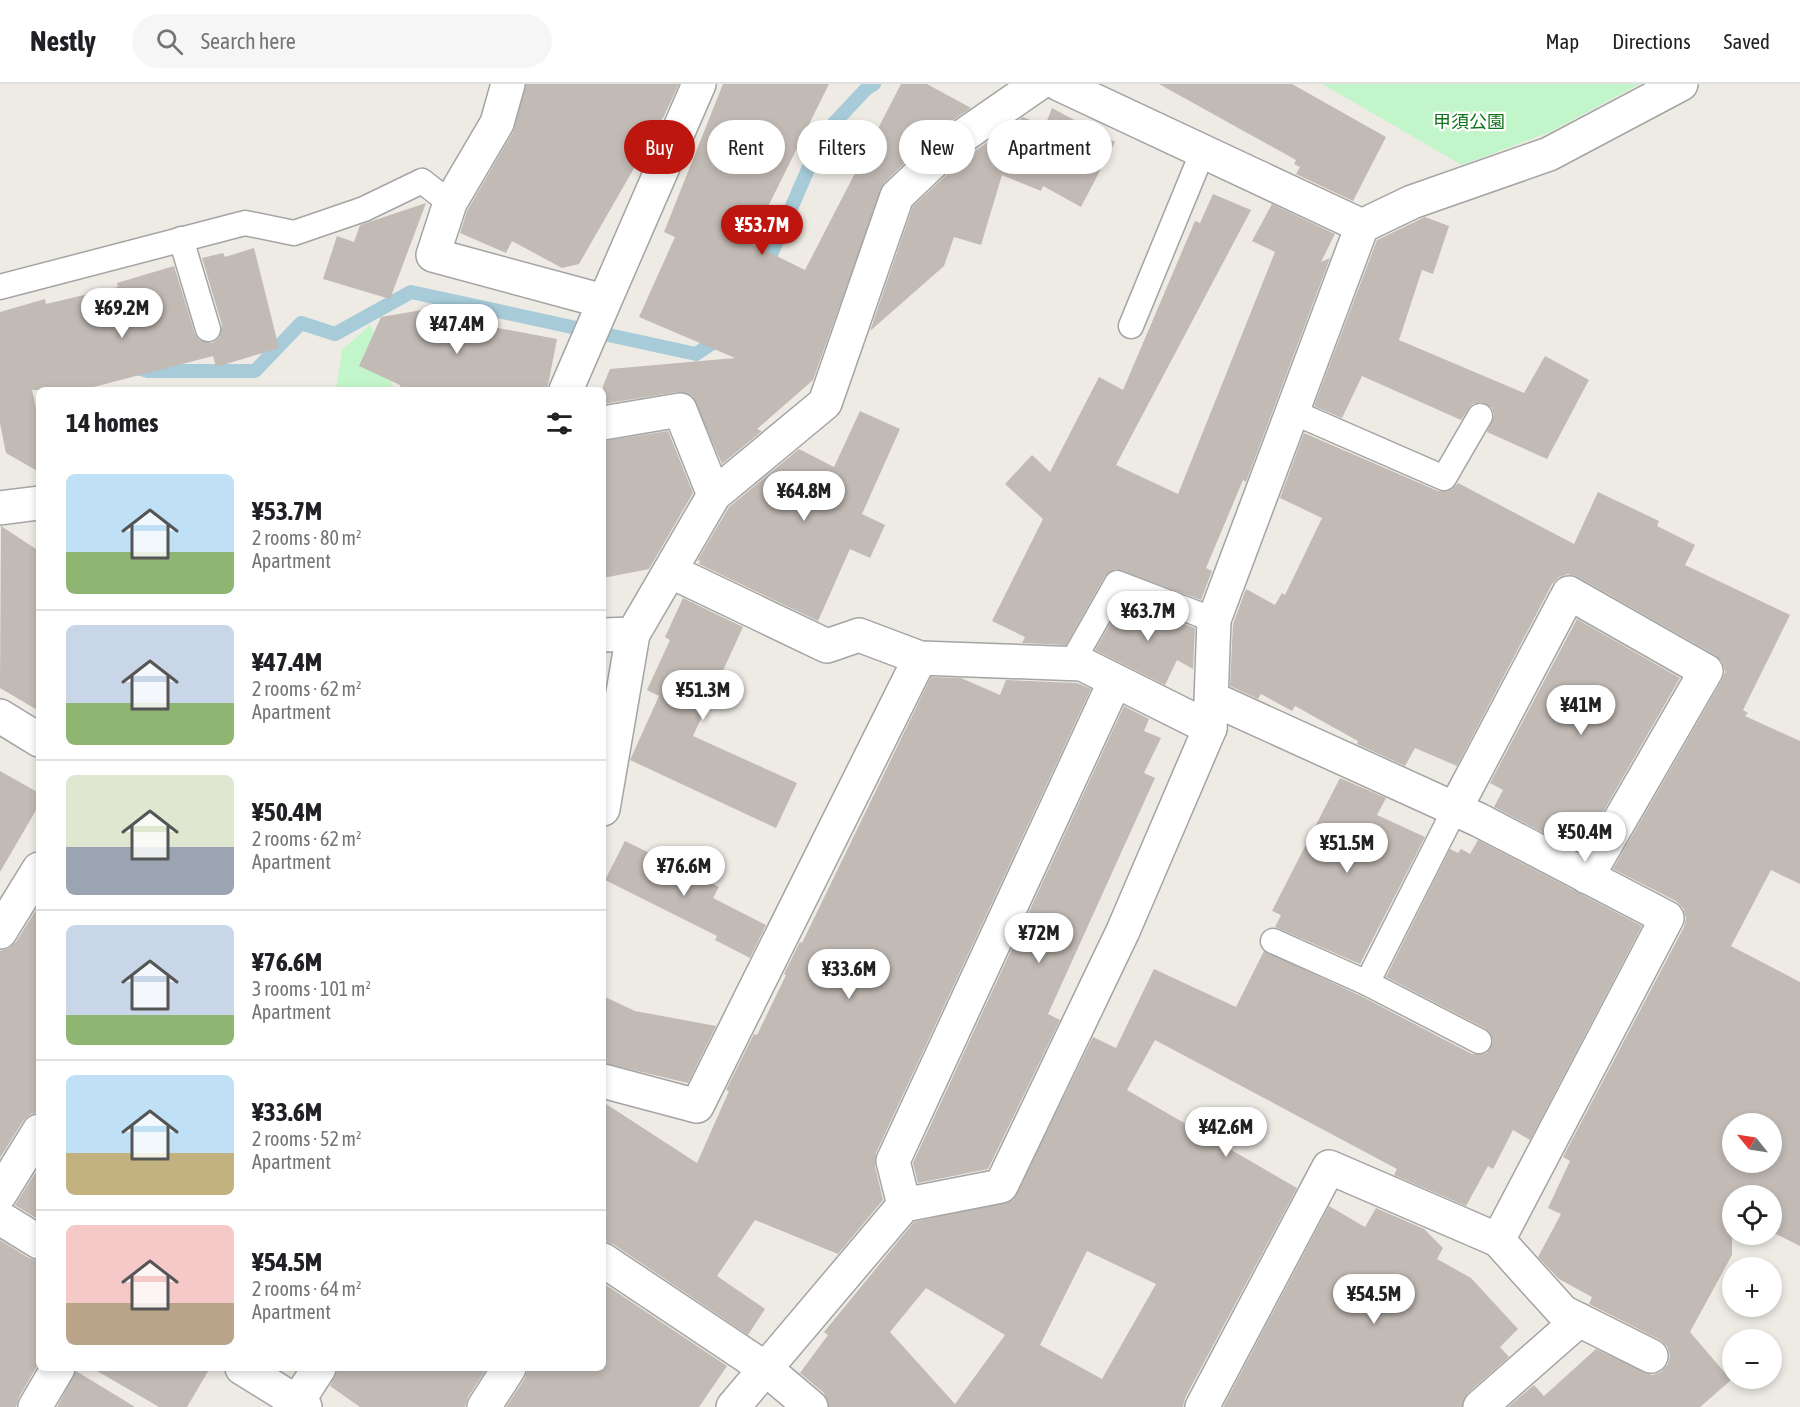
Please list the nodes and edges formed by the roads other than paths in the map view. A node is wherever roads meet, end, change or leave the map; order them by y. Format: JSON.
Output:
{"nodes":[{"id":1,"x":508,"y":84,"type":"edge"},
{"id":2,"x":699,"y":84,"type":"edge"},
{"id":3,"x":1038,"y":84,"type":"edge"},
{"id":4,"x":1059,"y":84,"type":"edge"},
{"id":5,"x":1680,"y":84,"type":"edge"},
{"id":6,"x":1203,"y":151,"type":"junction"},
{"id":7,"x":450,"y":203,"type":"junction"},
{"id":8,"x":1362,"y":226,"type":"junction"},
{"id":9,"x":181,"y":239,"type":"junction"},
{"id":10,"x":0,"y":287,"type":"edge"},
{"id":11,"x":594,"y":323,"type":"junction"},
{"id":12,"x":1131,"y":326,"type":"dead end"},
{"id":13,"x":208,"y":329,"type":"dead end"},
{"id":14,"x":567,"y":387,"type":"edge"},
{"id":15,"x":1293,"y":412,"type":"junction"},
{"id":16,"x":1480,"y":416,"type":"dead end"},
{"id":17,"x":606,"y":422,"type":"edge"},
{"id":18,"x":714,"y":495,"type":"junction"},
{"id":19,"x":36,"y":503,"type":"edge"},
{"id":20,"x":0,"y":508,"type":"edge"},
{"id":21,"x":670,"y":572,"type":"junction"},
{"id":22,"x":1214,"y":620,"type":"junction"},
{"id":23,"x":618,"y":634,"type":"edge"},
{"id":24,"x":920,"y":658,"type":"junction"},
{"id":25,"x":1071,"y":664,"type":"junction"},
{"id":26,"x":1115,"y":681,"type":"junction"},
{"id":27,"x":1212,"y":714,"type":"junction"},
{"id":28,"x":0,"y":716,"type":"edge"},
{"id":29,"x":36,"y":738,"type":"edge"},
{"id":30,"x":606,"y":774,"type":"edge"},
{"id":31,"x":1455,"y":809,"type":"junction"},
{"id":32,"x":36,"y":874,"type":"edge"},
{"id":33,"x":1587,"y":877,"type":"junction"},
{"id":34,"x":0,"y":932,"type":"edge"},
{"id":35,"x":1273,"y":941,"type":"dead end"},
{"id":36,"x":1367,"y":983,"type":"junction"},
{"id":37,"x":1479,"y":1041,"type":"dead end"},
{"id":38,"x":606,"y":1082,"type":"edge"},
{"id":39,"x":36,"y":1136,"type":"edge"},
{"id":40,"x":0,"y":1194,"type":"edge"},
{"id":41,"x":904,"y":1205,"type":"junction"},
{"id":42,"x":0,"y":1218,"type":"edge"},
{"id":43,"x":36,"y":1240,"type":"edge"},
{"id":44,"x":1498,"y":1240,"type":"junction"},
{"id":45,"x":606,"y":1262,"type":"edge"},
{"id":46,"x":1579,"y":1320,"type":"junction"},
{"id":47,"x":1651,"y":1356,"type":"dead end"},
{"id":48,"x":766,"y":1369,"type":"junction"},
{"id":49,"x":56,"y":1371,"type":"edge"},
{"id":50,"x":247,"y":1371,"type":"edge"},
{"id":51,"x":317,"y":1371,"type":"edge"},
{"id":52,"x":507,"y":1371,"type":"edge"},
{"id":53,"x":298,"y":1405,"type":"edge"},
{"id":54,"x":35,"y":1407,"type":"edge"},
{"id":55,"x":484,"y":1407,"type":"edge"},
{"id":56,"x":733,"y":1407,"type":"edge"},
{"id":57,"x":811,"y":1407,"type":"edge"},
{"id":58,"x":1202,"y":1407,"type":"edge"},
{"id":59,"x":1480,"y":1407,"type":"edge"}],
"edges":[{"from":1,"to":7,"type":"street"},
{"from":2,"to":11,"type":"street"},
{"from":3,"to":18,"type":"street"},
{"from":4,"to":6,"type":"street"},
{"from":5,"to":8,"type":"street"},
{"from":6,"to":8,"type":"street"},
{"from":6,"to":12,"type":"lane"},
{"from":7,"to":9,"type":"lane"},
{"from":7,"to":11,"type":"street"},
{"from":8,"to":15,"type":"street"},
{"from":9,"to":10,"type":"lane"},
{"from":9,"to":13,"type":"lane"},
{"from":11,"to":14,"type":"street"},
{"from":15,"to":16,"type":"lane"},
{"from":15,"to":22,"type":"street"},
{"from":17,"to":18,"type":"street"},
{"from":18,"to":21,"type":"street"},
{"from":19,"to":20,"type":"street"},
{"from":21,"to":23,"type":"street"},
{"from":21,"to":24,"type":"street"},
{"from":22,"to":25,"type":"lane"},
{"from":22,"to":27,"type":"street"},
{"from":23,"to":30,"type":"street"},
{"from":24,"to":25,"type":"street"},
{"from":24,"to":38,"type":"street"},
{"from":25,"to":26,"type":"street"},
{"from":26,"to":27,"type":"street"},
{"from":26,"to":41,"type":"street"},
{"from":27,"to":31,"type":"street"},
{"from":27,"to":41,"type":"street"},
{"from":28,"to":29,"type":"street"},
{"from":31,"to":33,"type":"street"},
{"from":31,"to":33,"type":"street"},
{"from":31,"to":36,"type":"lane"},
{"from":32,"to":34,"type":"street"},
{"from":33,"to":44,"type":"street"},
{"from":35,"to":36,"type":"lane"},
{"from":36,"to":37,"type":"lane"},
{"from":39,"to":40,"type":"street"},
{"from":41,"to":48,"type":"street"},
{"from":42,"to":43,"type":"street"},
{"from":44,"to":46,"type":"street"},
{"from":44,"to":58,"type":"street"},
{"from":45,"to":48,"type":"street"},
{"from":46,"to":47,"type":"street"},
{"from":46,"to":59,"type":"street"},
{"from":48,"to":56,"type":"street"},
{"from":48,"to":57,"type":"street"},
{"from":49,"to":54,"type":"street"},
{"from":50,"to":53,"type":"street"},
{"from":51,"to":53,"type":"street"},
{"from":52,"to":55,"type":"street"}]}
